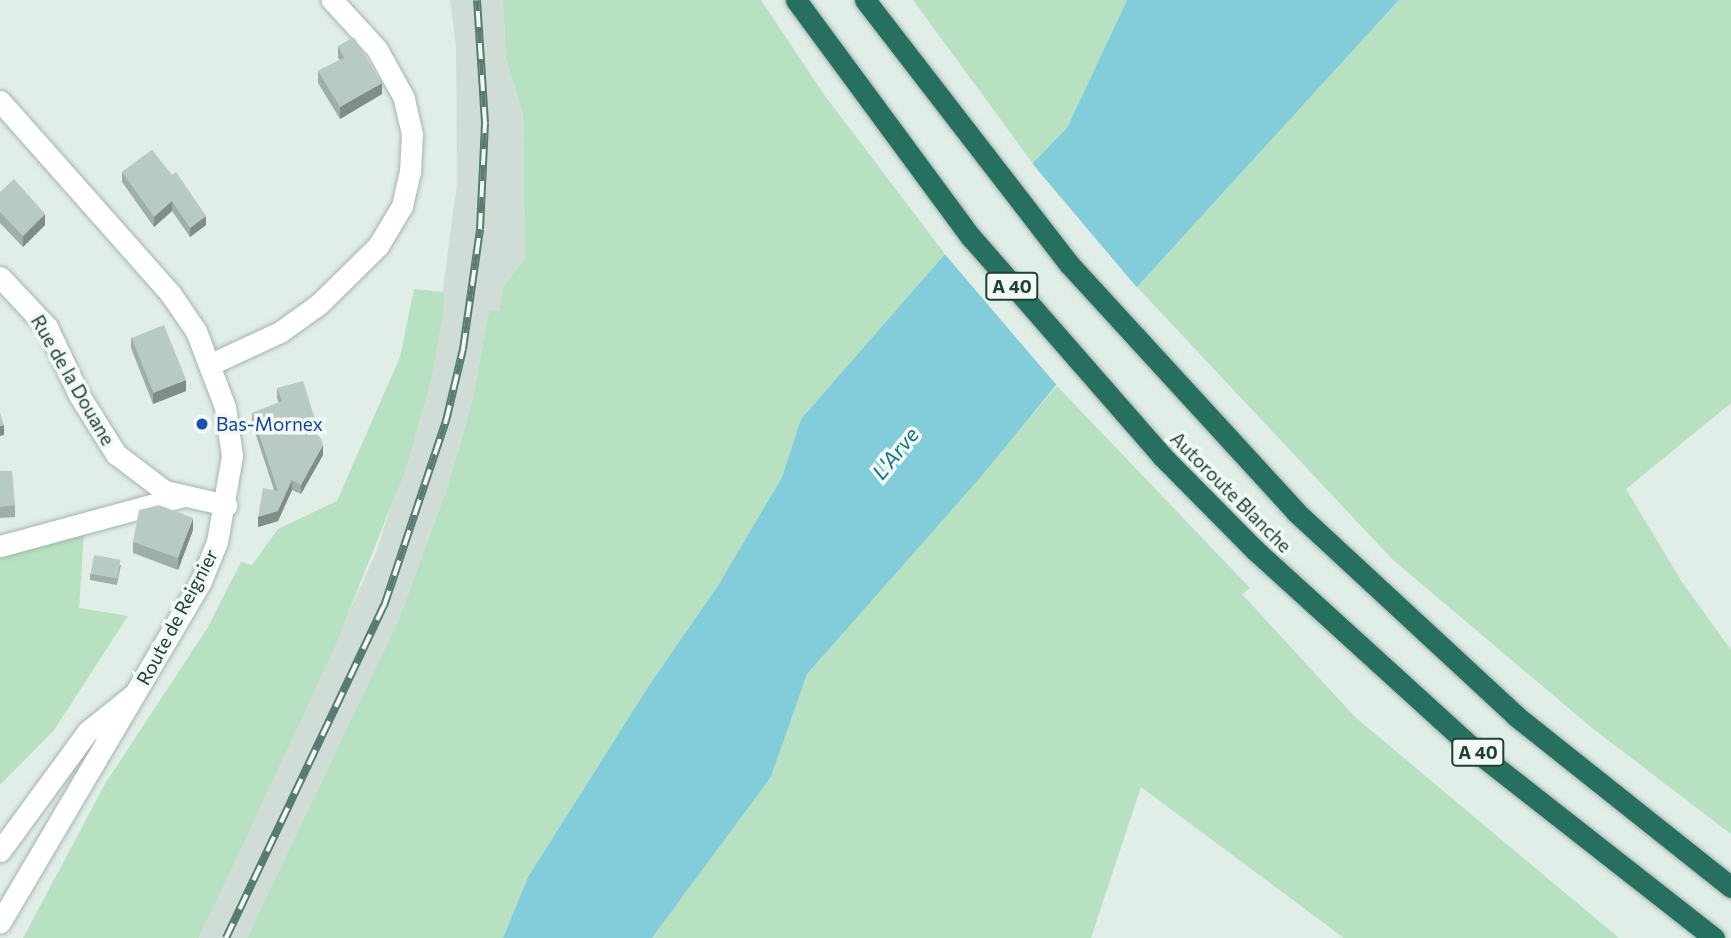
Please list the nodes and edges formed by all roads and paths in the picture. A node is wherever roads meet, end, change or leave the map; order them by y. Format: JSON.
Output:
{"nodes":[{"id":1,"x":332,"y":0,"type":"edge"},
{"id":2,"x":796,"y":0,"type":"edge"},
{"id":3,"x":865,"y":0,"type":"edge"},
{"id":4,"x":0,"y":101,"type":"edge"},
{"id":5,"x":0,"y":277,"type":"edge"},
{"id":6,"x":211,"y":364,"type":"junction"},
{"id":7,"x":184,"y":496,"type":"junction"},
{"id":8,"x":226,"y":505,"type":"junction"},
{"id":9,"x":0,"y":547,"type":"edge"},
{"id":10,"x":140,"y":689,"type":"junction"},
{"id":11,"x":0,"y":851,"type":"edge"},
{"id":12,"x":1731,"y":887,"type":"edge"},
{"id":13,"x":0,"y":923,"type":"edge"},
{"id":14,"x":1714,"y":938,"type":"edge"}],
"edges":[{"from":1,"to":6,"type":"main road"},
{"from":2,"to":14,"type":"highway","name":"Autoroute Blanche","number":"A 40"},
{"from":3,"to":12,"type":"highway","name":"Autoroute Blanche","number":"A 40"},
{"from":4,"to":6,"type":"main road","name":"Route de Reignier"},
{"from":5,"to":7,"type":"main road","name":"Rue de la Douane"},
{"from":6,"to":8,"type":"main road","name":"Route de Reignier"},
{"from":7,"to":8,"type":"main road","name":"Rue de la Douane"},
{"from":7,"to":9,"type":"main road"},
{"from":8,"to":10,"type":"main road","name":"Route de Reignier"},
{"from":10,"to":11,"type":"main road"},
{"from":10,"to":13,"type":"main road","name":"Route de Reignier"}]}
